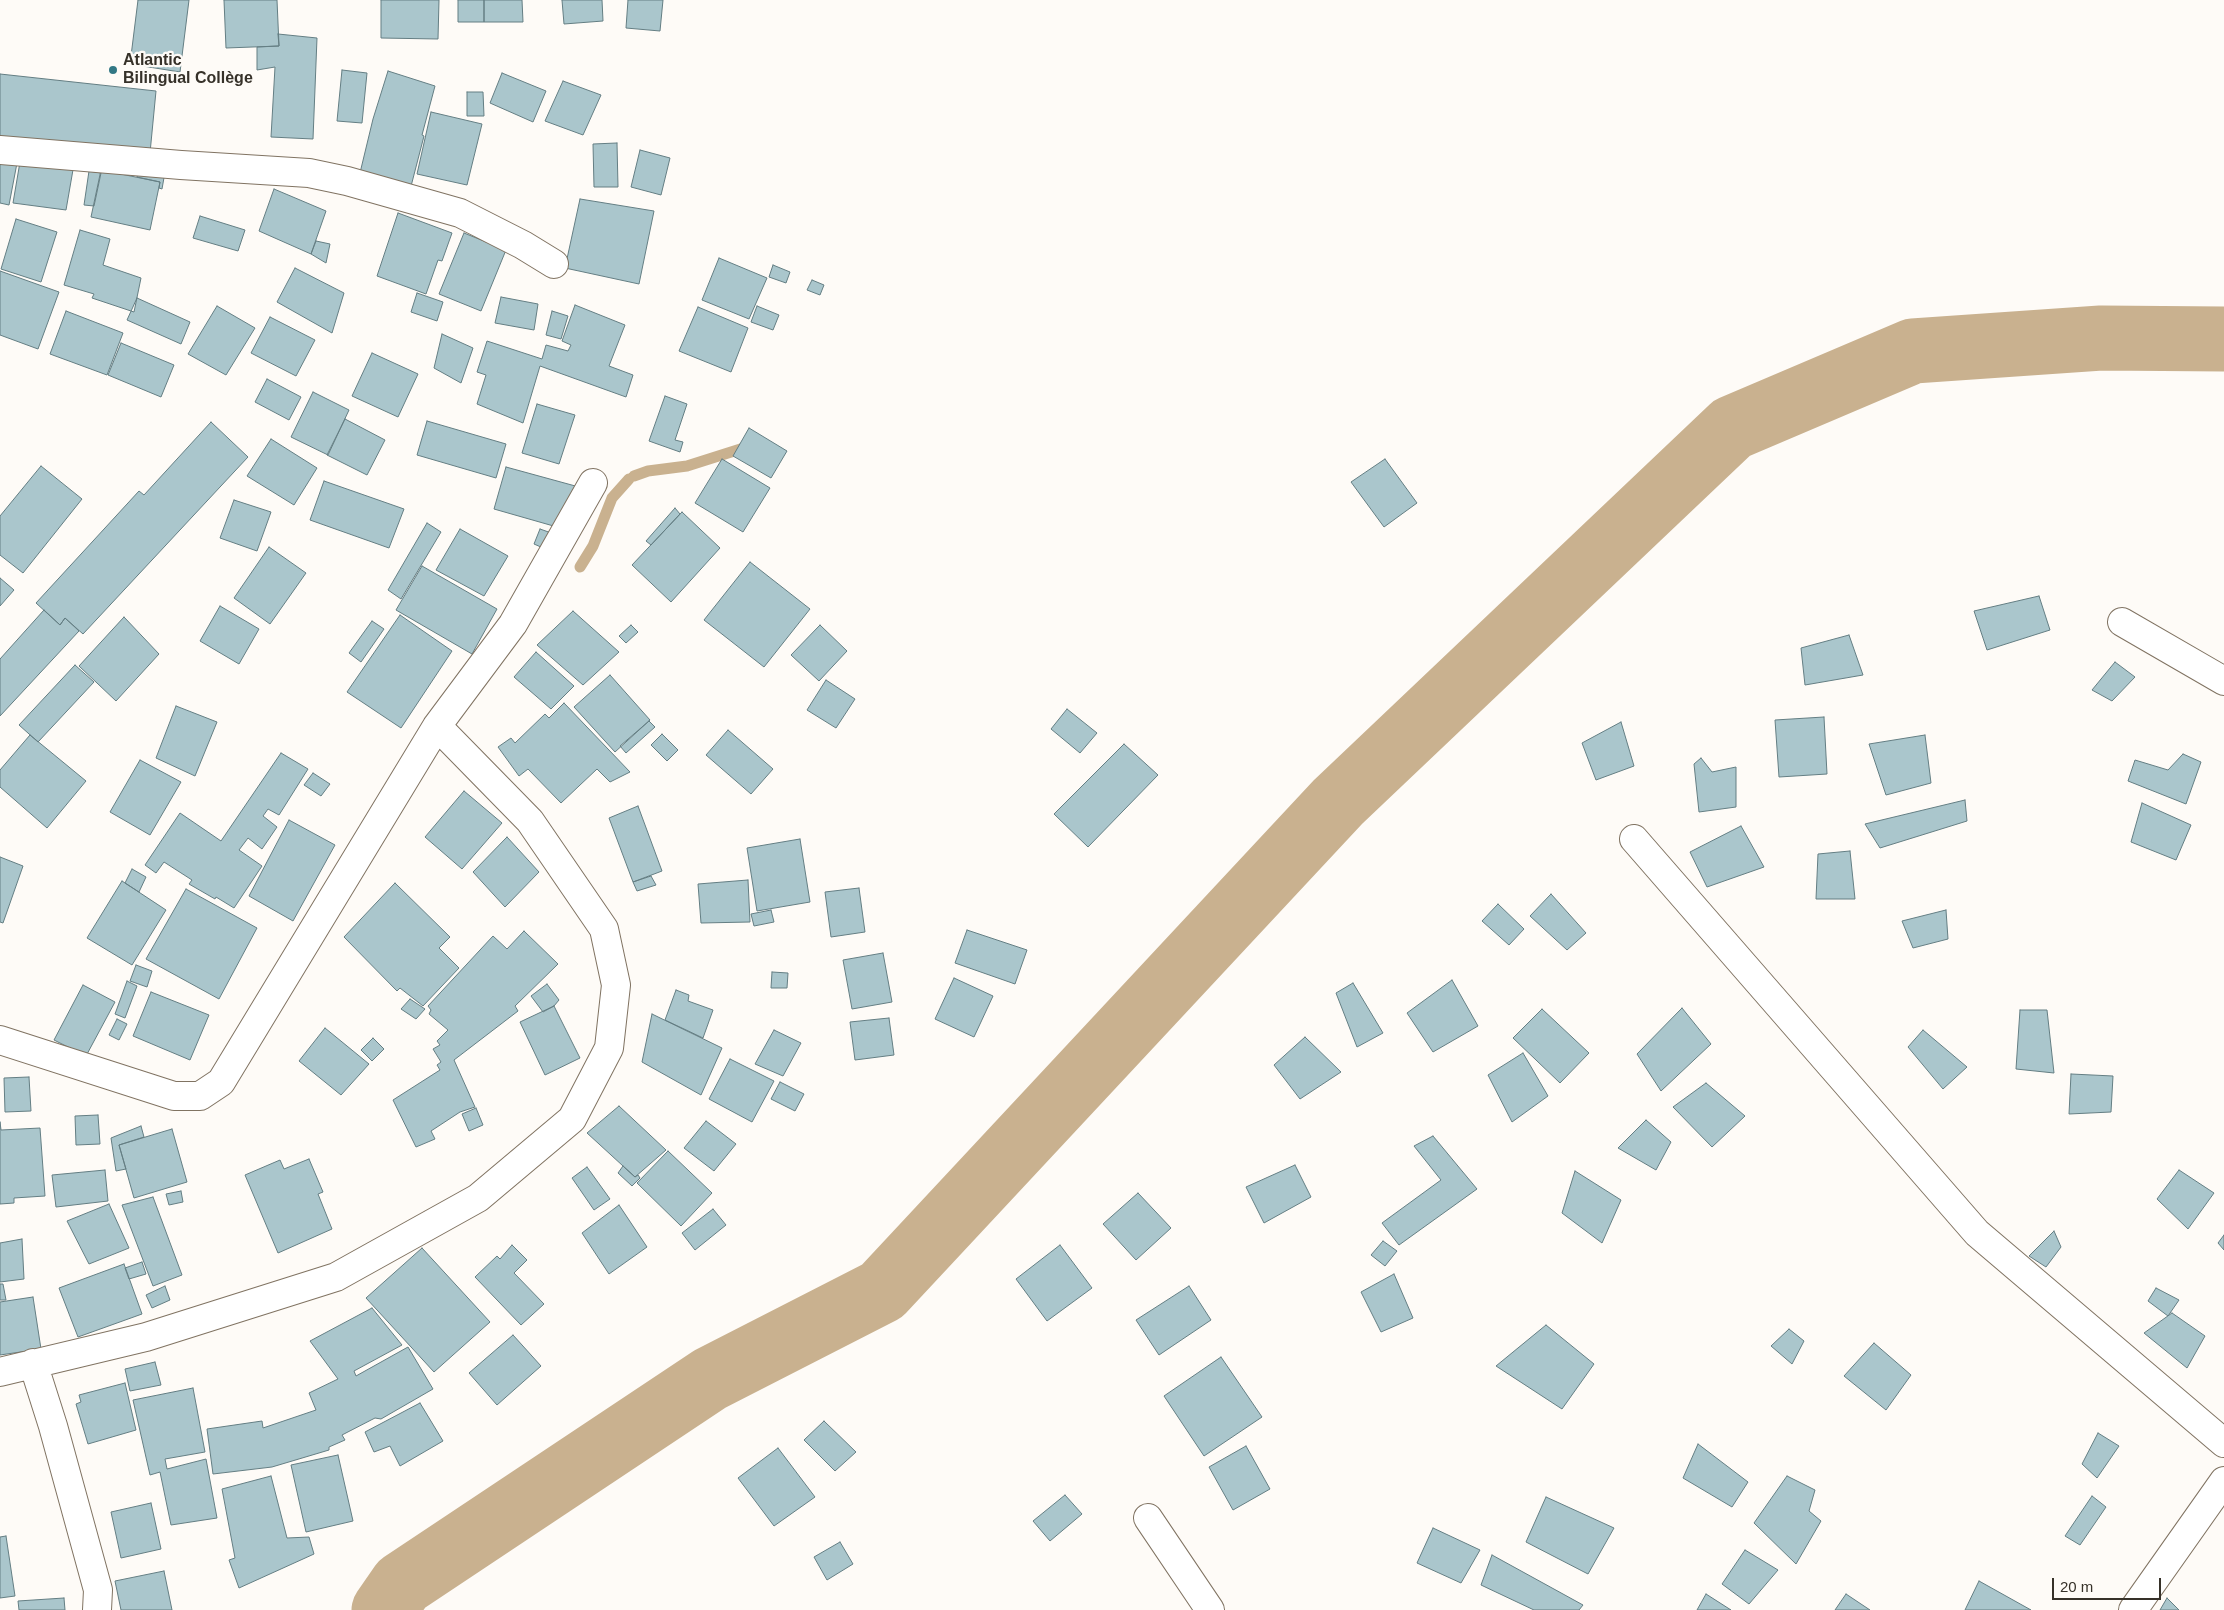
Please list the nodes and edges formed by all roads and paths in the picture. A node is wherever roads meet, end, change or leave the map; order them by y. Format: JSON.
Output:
{"nodes":[{"id":1,"x":0,"y":150,"type":"edge"},
{"id":2,"x":554,"y":264,"type":"dead end"},
{"id":3,"x":593,"y":483,"type":"dead end"},
{"id":4,"x":2122,"y":622,"type":"dead end"},
{"id":5,"x":2224,"y":681,"type":"edge"},
{"id":6,"x":437,"y":726,"type":"junction"},
{"id":7,"x":1634,"y":839,"type":"dead end"},
{"id":8,"x":0,"y":1040,"type":"edge"},
{"id":9,"x":33,"y":1363,"type":"junction"},
{"id":10,"x":0,"y":1372,"type":"edge"},
{"id":11,"x":2224,"y":1443,"type":"edge"},
{"id":12,"x":2224,"y":1481,"type":"edge"},
{"id":13,"x":1148,"y":1518,"type":"dead end"},
{"id":14,"x":97,"y":1610,"type":"edge"},
{"id":15,"x":1210,"y":1610,"type":"edge"},
{"id":16,"x":2133,"y":1610,"type":"edge"}],
"edges":[{"from":1,"to":2,"type":"street"},
{"from":3,"to":6,"type":"street"},
{"from":4,"to":5,"type":"street"},
{"from":6,"to":8,"type":"street"},
{"from":6,"to":9,"type":"street"},
{"from":7,"to":11,"type":"street"},
{"from":9,"to":10,"type":"street"},
{"from":9,"to":14,"type":"street"},
{"from":12,"to":16,"type":"street"},
{"from":13,"to":15,"type":"street"}]}
